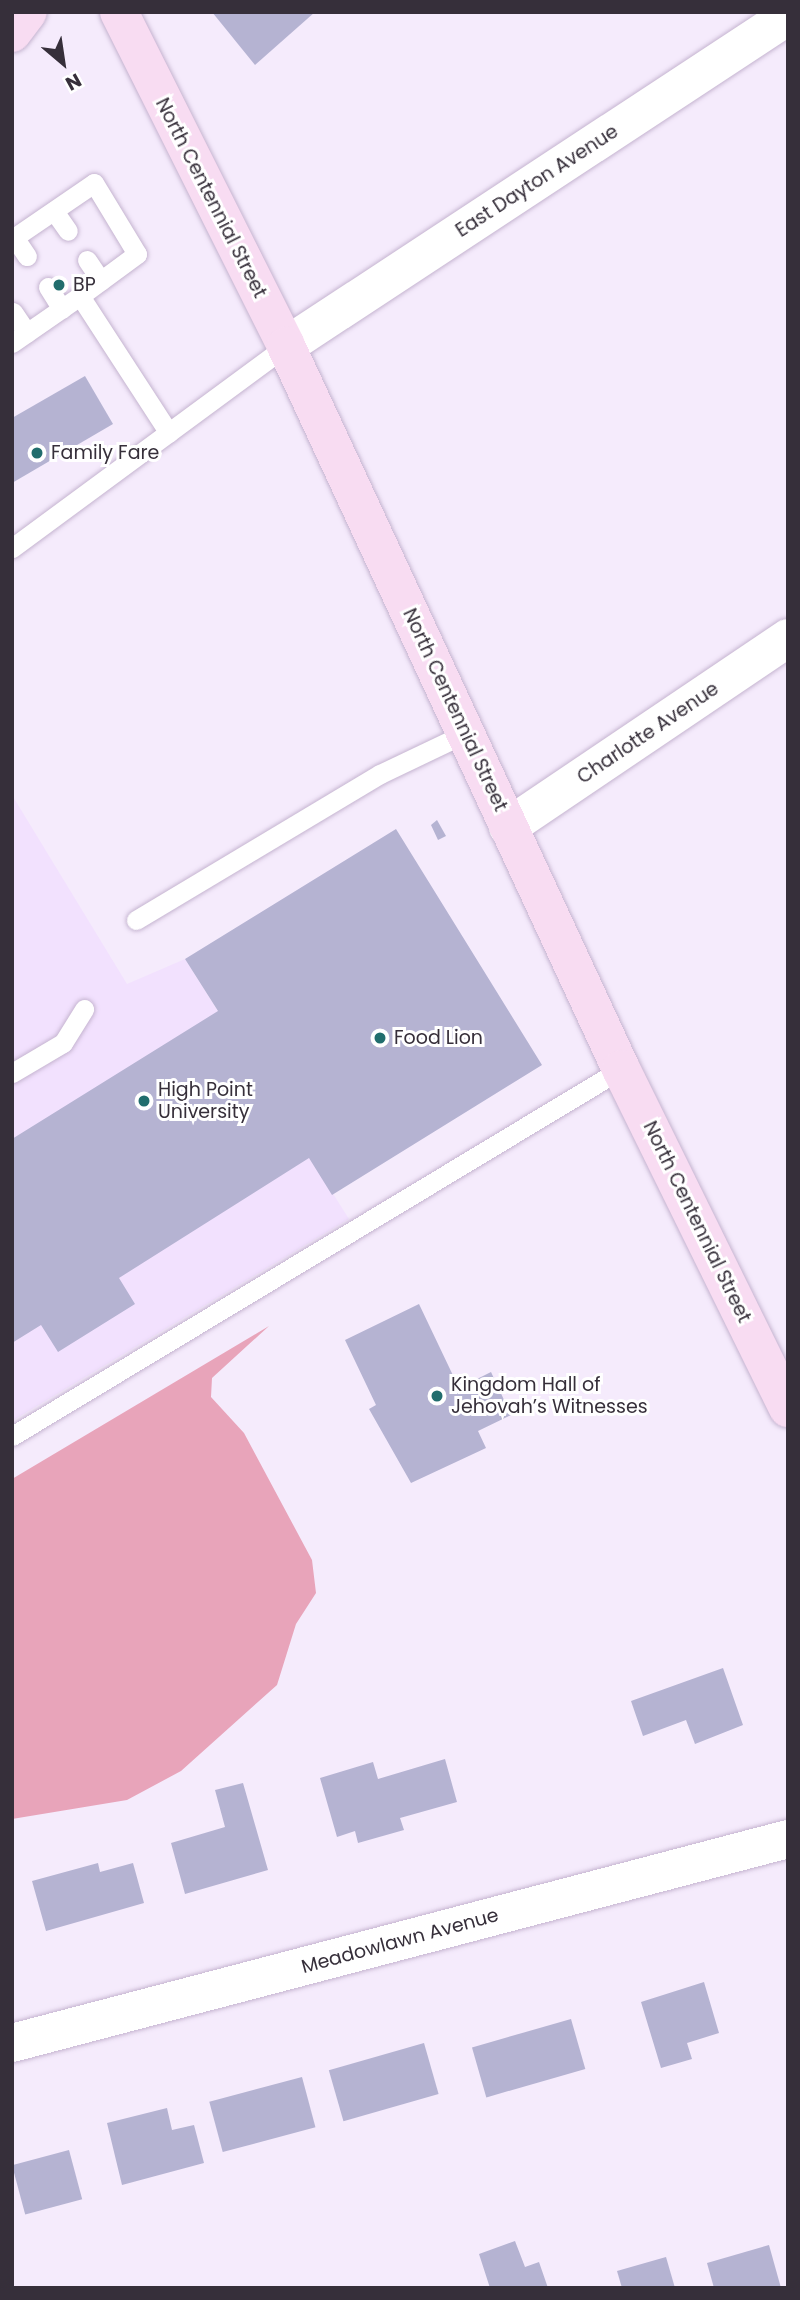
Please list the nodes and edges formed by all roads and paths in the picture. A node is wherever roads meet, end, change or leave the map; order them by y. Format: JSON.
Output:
{"nodes":[{"id":1,"x":27,"y":12,"type":"edge"},
{"id":2,"x":119,"y":12,"type":"edge"},
{"id":3,"x":788,"y":16,"type":"edge"},
{"id":4,"x":12,"y":33,"type":"edge"},
{"id":5,"x":54,"y":211,"type":"junction"},
{"id":6,"x":68,"y":231,"type":"dead end"},
{"id":7,"x":13,"y":238,"type":"edge"},
{"id":8,"x":27,"y":256,"type":"dead end"},
{"id":9,"x":87,"y":260,"type":"dead end"},
{"id":10,"x":102,"y":281,"type":"junction"},
{"id":11,"x":48,"y":287,"type":"dead end"},
{"id":12,"x":80,"y":296,"type":"junction"},
{"id":13,"x":62,"y":309,"type":"junction"},
{"id":14,"x":13,"y":312,"type":"edge"},
{"id":15,"x":19,"y":338,"type":"edge"},
{"id":16,"x":286,"y":346,"type":"junction"},
{"id":17,"x":169,"y":433,"type":"junction"},
{"id":18,"x":12,"y":548,"type":"edge"},
{"id":19,"x":788,"y":638,"type":"edge"},
{"id":20,"x":466,"y":733,"type":"junction"},
{"id":21,"x":508,"y":827,"type":"junction"},
{"id":22,"x":136,"y":920,"type":"dead end"},
{"id":23,"x":84,"y":1009,"type":"dead end"},
{"id":24,"x":621,"y":1069,"type":"junction"},
{"id":25,"x":12,"y":1073,"type":"edge"},
{"id":26,"x":788,"y":1408,"type":"edge"},
{"id":27,"x":12,"y":1436,"type":"edge"},
{"id":28,"x":788,"y":1839,"type":"edge"},
{"id":29,"x":12,"y":2043,"type":"edge"}],
"edges":[{"from":1,"to":4,"type":"main road"},
{"from":2,"to":16,"type":"main road","name":"North Centennial Street"},
{"from":3,"to":16,"type":"street","name":"East Dayton Avenue"},
{"from":5,"to":6,"type":"lane"},
{"from":5,"to":7,"type":"lane"},
{"from":5,"to":10,"type":"lane"},
{"from":7,"to":8,"type":"lane"},
{"from":9,"to":10,"type":"lane"},
{"from":10,"to":12,"type":"lane"},
{"from":11,"to":13,"type":"lane"},
{"from":12,"to":13,"type":"lane"},
{"from":12,"to":17,"type":"lane"},
{"from":13,"to":15,"type":"lane"},
{"from":14,"to":15,"type":"lane"},
{"from":16,"to":17,"type":"lane"},
{"from":16,"to":20,"type":"main road","name":"North Centennial Street"},
{"from":17,"to":18,"type":"lane"},
{"from":19,"to":21,"type":"street","name":"Charlotte Avenue"},
{"from":20,"to":21,"type":"main road","name":"North Centennial Street"},
{"from":20,"to":22,"type":"lane"},
{"from":21,"to":24,"type":"main road","name":"North Centennial Street"},
{"from":23,"to":25,"type":"lane"},
{"from":24,"to":26,"type":"main road","name":"North Centennial Street"},
{"from":24,"to":27,"type":"lane"},
{"from":28,"to":29,"type":"street","name":"Meadowlawn Avenue"}]}
